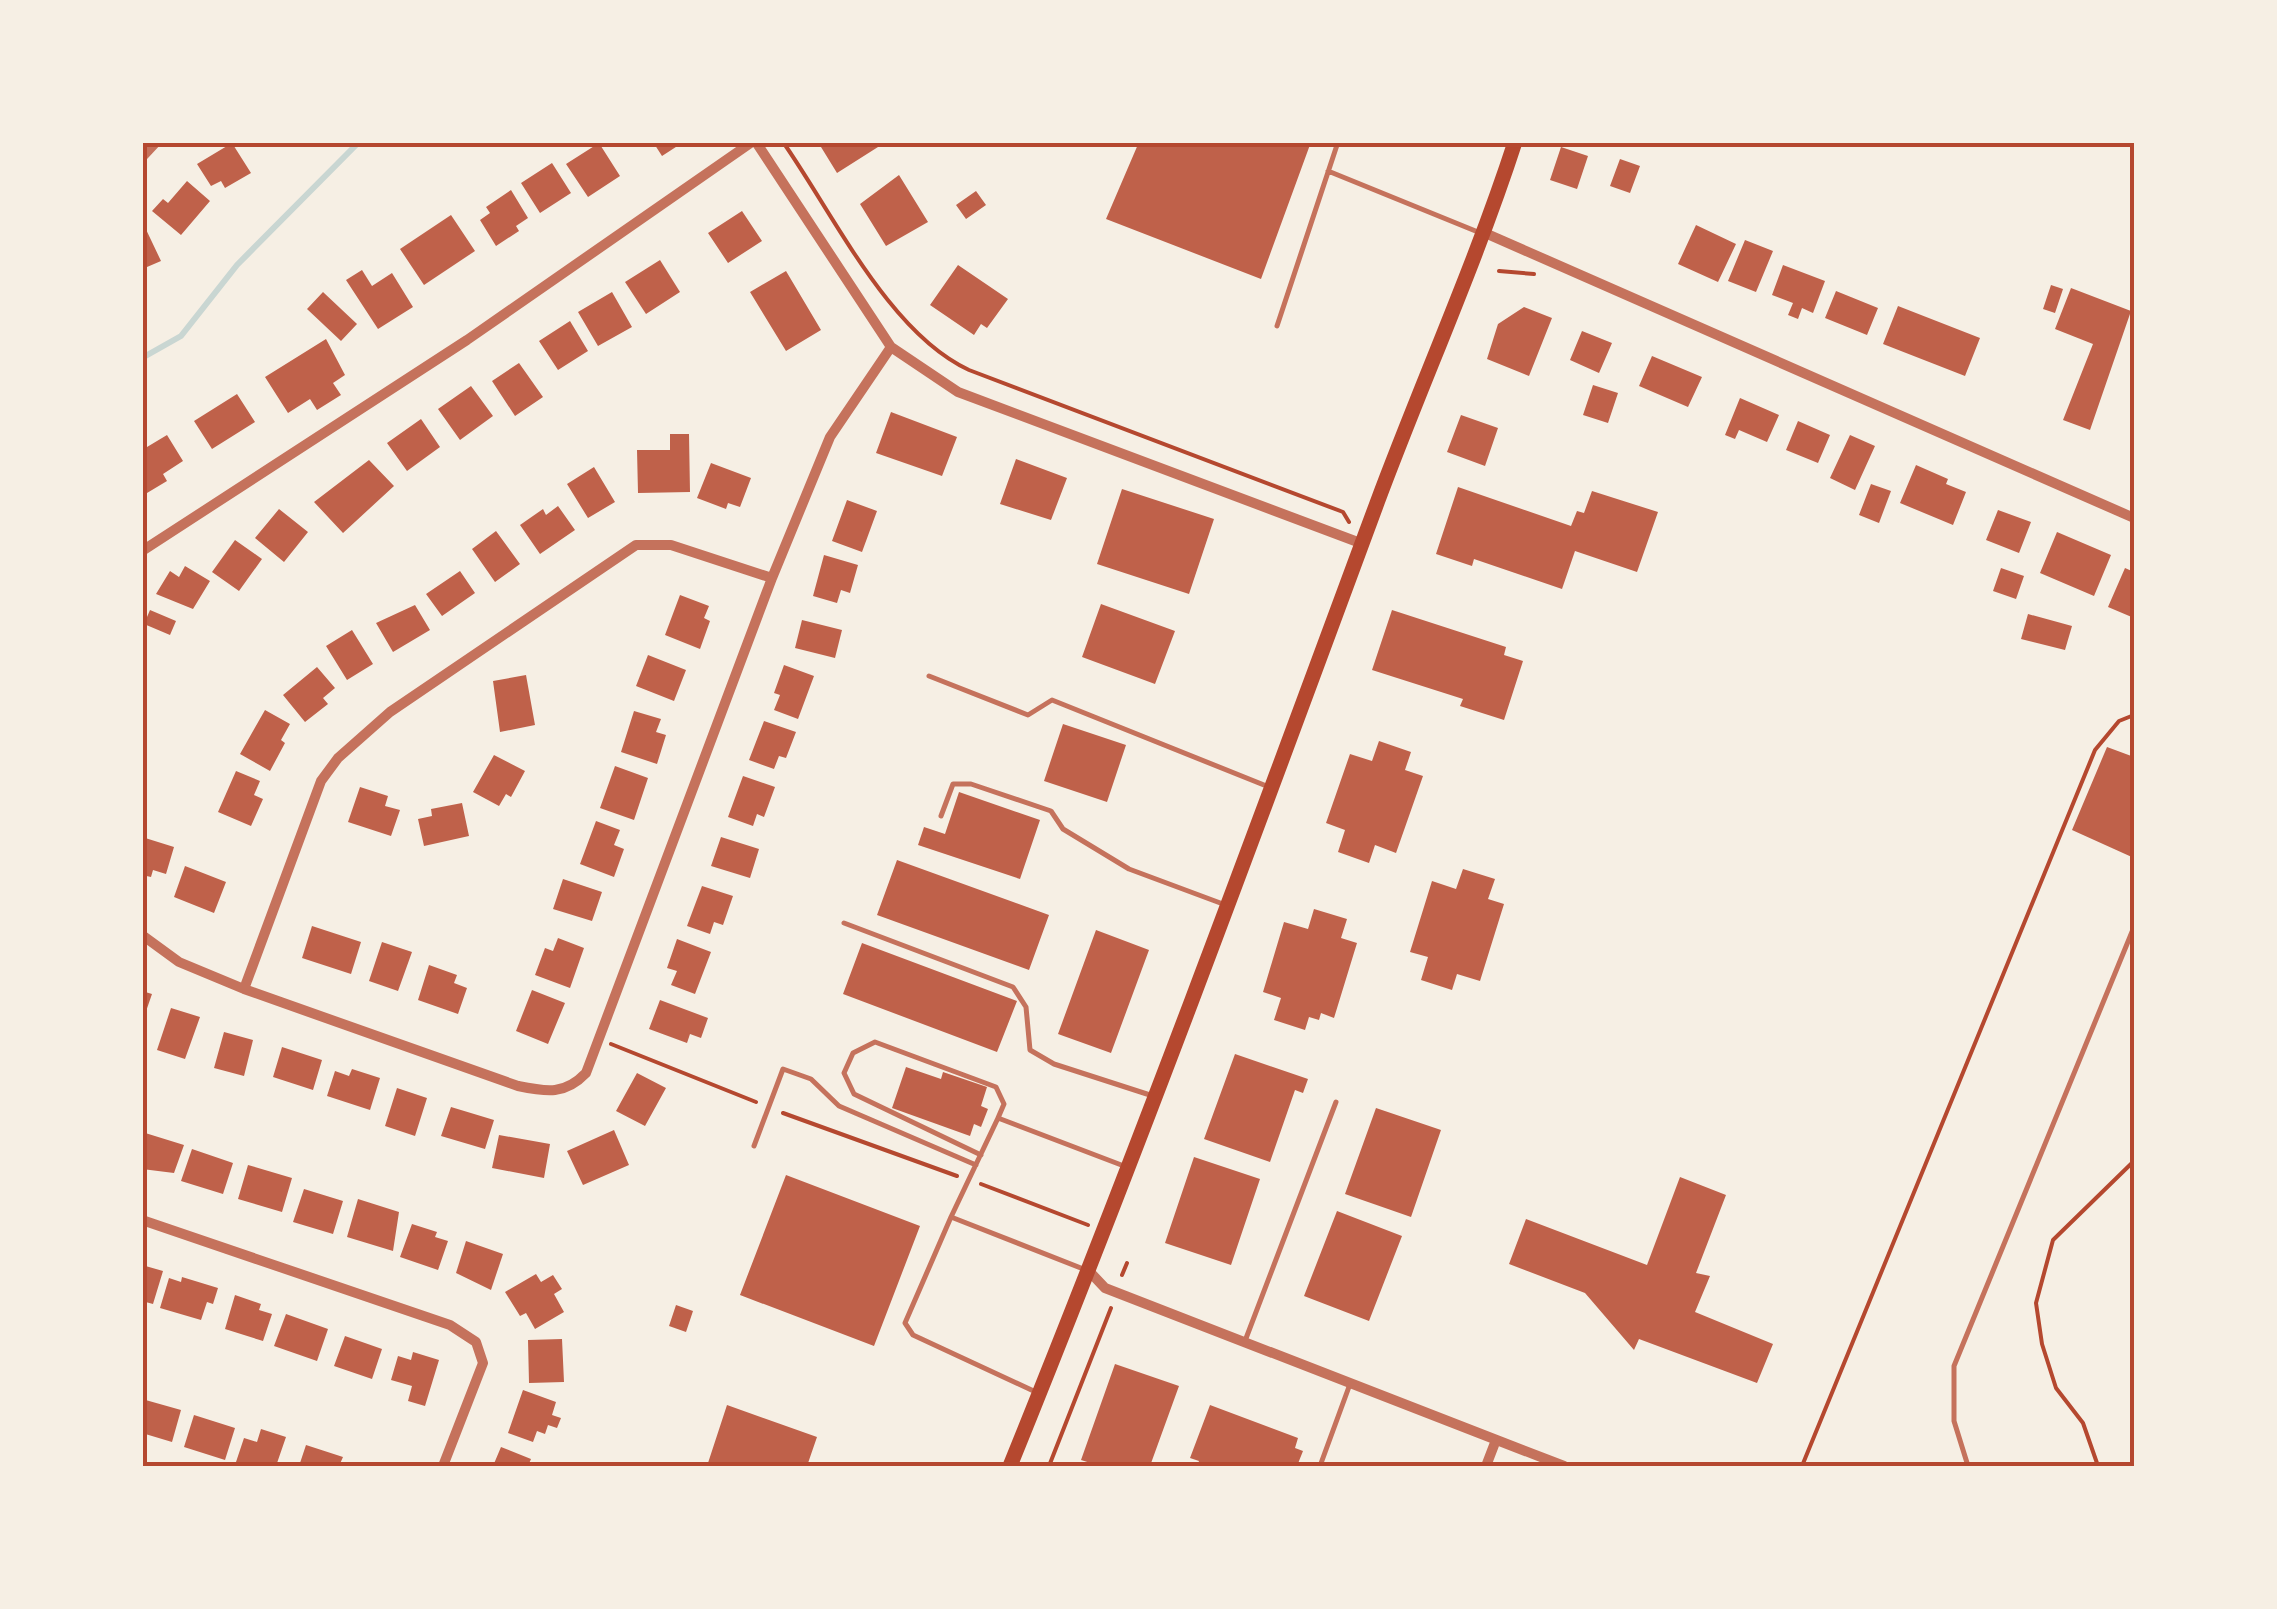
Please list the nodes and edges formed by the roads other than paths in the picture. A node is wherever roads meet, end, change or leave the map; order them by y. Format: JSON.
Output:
{"nodes":[{"id":1,"x":156,"y":142,"type":"edge"},
{"id":2,"x":754,"y":142,"type":"edge"},
{"id":3,"x":1338,"y":142,"type":"edge"},
{"id":4,"x":1515,"y":142,"type":"edge"},
{"id":5,"x":142,"y":157,"type":"edge"},
{"id":6,"x":1328,"y":171,"type":"junction"},
{"id":7,"x":1485,"y":233,"type":"junction"},
{"id":8,"x":1277,"y":326,"type":"dead end"},
{"id":9,"x":891,"y":347,"type":"junction"},
{"id":10,"x":2134,"y":518,"type":"edge"},
{"id":11,"x":1363,"y":544,"type":"junction"},
{"id":12,"x":142,"y":551,"type":"edge"},
{"id":13,"x":772,"y":578,"type":"junction"},
{"id":14,"x":929,"y":676,"type":"dead end"},
{"id":15,"x":1272,"y":788,"type":"junction"},
{"id":16,"x":941,"y":816,"type":"dead end"},
{"id":17,"x":1226,"y":905,"type":"junction"},
{"id":18,"x":844,"y":923,"type":"dead end"},
{"id":19,"x":2134,"y":927,"type":"edge"},
{"id":20,"x":142,"y":935,"type":"edge"},
{"id":21,"x":244,"y":990,"type":"junction"},
{"id":22,"x":1153,"y":1096,"type":"junction"},
{"id":23,"x":1336,"y":1102,"type":"dead end"},
{"id":24,"x":998,"y":1118,"type":"junction"},
{"id":25,"x":754,"y":1146,"type":"dead end"},
{"id":26,"x":981,"y":1154,"type":"junction"},
{"id":27,"x":976,"y":1164,"type":"junction"},
{"id":28,"x":1126,"y":1167,"type":"junction"},
{"id":29,"x":951,"y":1216,"type":"junction"},
{"id":30,"x":142,"y":1220,"type":"edge"},
{"id":31,"x":1089,"y":1272,"type":"junction"},
{"id":32,"x":1244,"y":1344,"type":"junction"},
{"id":33,"x":1350,"y":1384,"type":"junction"},
{"id":34,"x":1040,"y":1394,"type":"junction"},
{"id":35,"x":1496,"y":1440,"type":"junction"},
{"id":36,"x":443,"y":1466,"type":"edge"},
{"id":37,"x":1010,"y":1466,"type":"edge"},
{"id":38,"x":1320,"y":1466,"type":"edge"},
{"id":39,"x":1486,"y":1466,"type":"edge"},
{"id":40,"x":1564,"y":1466,"type":"edge"},
{"id":41,"x":1968,"y":1466,"type":"edge"}],
"edges":[{"from":1,"to":5,"type":"street"},
{"from":2,"to":9,"type":"street"},
{"from":2,"to":12,"type":"street"},
{"from":3,"to":6,"type":"lane"},
{"from":4,"to":7,"type":"main road"},
{"from":6,"to":7,"type":"lane"},
{"from":6,"to":8,"type":"lane"},
{"from":7,"to":10,"type":"street"},
{"from":7,"to":11,"type":"main road"},
{"from":9,"to":11,"type":"street"},
{"from":9,"to":13,"type":"street"},
{"from":11,"to":15,"type":"main road"},
{"from":13,"to":21,"type":"street"},
{"from":13,"to":21,"type":"street"},
{"from":14,"to":15,"type":"lane"},
{"from":15,"to":17,"type":"main road"},
{"from":16,"to":17,"type":"lane"},
{"from":17,"to":22,"type":"main road"},
{"from":18,"to":22,"type":"lane"},
{"from":19,"to":41,"type":"lane"},
{"from":20,"to":21,"type":"street"},
{"from":22,"to":28,"type":"main road"},
{"from":23,"to":32,"type":"lane"},
{"from":24,"to":26,"type":"lane"},
{"from":24,"to":26,"type":"lane"},
{"from":24,"to":28,"type":"lane"},
{"from":25,"to":27,"type":"lane"},
{"from":26,"to":27,"type":"lane"},
{"from":27,"to":29,"type":"lane"},
{"from":28,"to":31,"type":"main road"},
{"from":29,"to":31,"type":"lane"},
{"from":29,"to":34,"type":"lane"},
{"from":30,"to":36,"type":"street"},
{"from":31,"to":32,"type":"street"},
{"from":31,"to":34,"type":"main road"},
{"from":32,"to":33,"type":"street"},
{"from":33,"to":35,"type":"street"},
{"from":33,"to":38,"type":"lane"},
{"from":34,"to":37,"type":"main road"},
{"from":35,"to":39,"type":"street"},
{"from":35,"to":40,"type":"street"}]}
